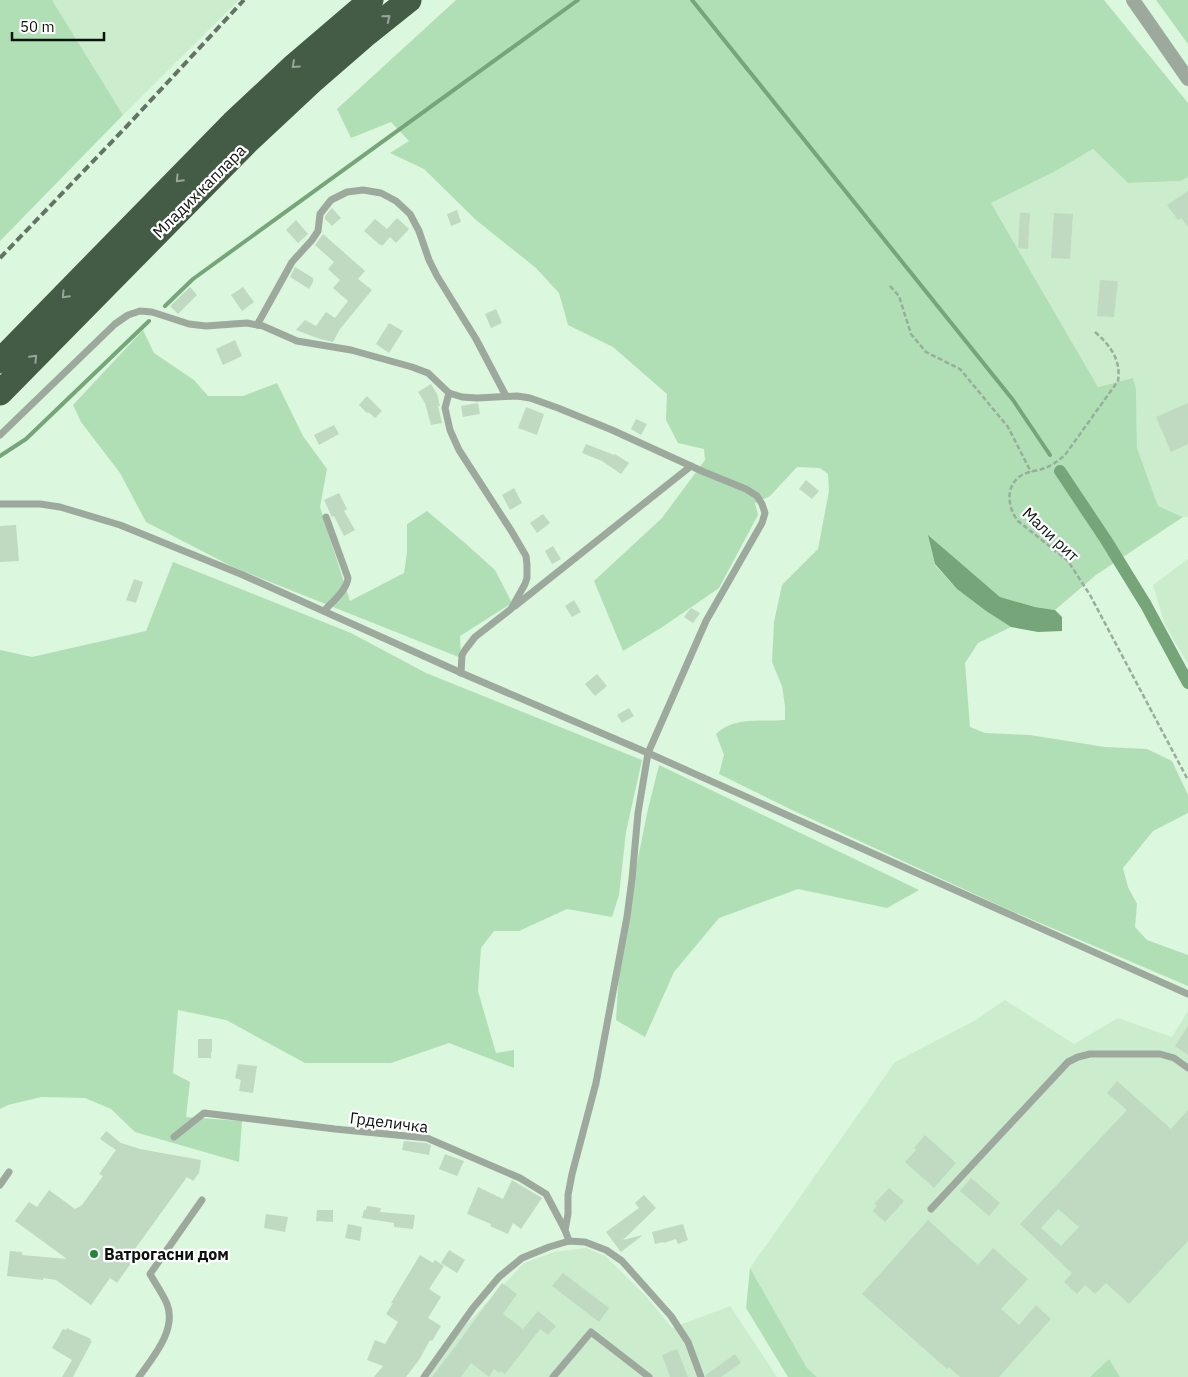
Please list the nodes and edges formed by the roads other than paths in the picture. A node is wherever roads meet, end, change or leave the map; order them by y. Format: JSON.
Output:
{"nodes":[{"id":1,"x":371,"y":0,"type":"edge"},
{"id":2,"x":409,"y":0,"type":"edge"},
{"id":3,"x":1134,"y":0,"type":"edge"},
{"id":4,"x":1188,"y":79,"type":"edge"},
{"id":5,"x":257,"y":325,"type":"junction"},
{"id":6,"x":0,"y":361,"type":"edge"},
{"id":7,"x":0,"y":393,"type":"edge"},
{"id":8,"x":449,"y":393,"type":"junction"},
{"id":9,"x":506,"y":396,"type":"junction"},
{"id":10,"x":0,"y":435,"type":"edge"},
{"id":11,"x":691,"y":466,"type":"junction"},
{"id":12,"x":0,"y":504,"type":"edge"},
{"id":13,"x":326,"y":517,"type":"dead end"},
{"id":14,"x":511,"y":609,"type":"junction"},
{"id":15,"x":324,"y":612,"type":"junction"},
{"id":16,"x":461,"y":673,"type":"junction"},
{"id":17,"x":648,"y":753,"type":"junction"},
{"id":18,"x":1188,"y":994,"type":"edge"},
{"id":19,"x":1188,"y":1068,"type":"edge"},
{"id":20,"x":174,"y":1137,"type":"dead end"},
{"id":21,"x":9,"y":1172,"type":"dead end"},
{"id":22,"x":0,"y":1185,"type":"edge"},
{"id":23,"x":202,"y":1200,"type":"dead end"},
{"id":24,"x":931,"y":1209,"type":"dead end"},
{"id":25,"x":565,"y":1230,"type":"junction"},
{"id":26,"x":569,"y":1241,"type":"junction"},
{"id":27,"x":139,"y":1377,"type":"edge"},
{"id":28,"x":424,"y":1377,"type":"edge"},
{"id":29,"x":553,"y":1377,"type":"edge"},
{"id":30,"x":650,"y":1377,"type":"edge"},
{"id":31,"x":701,"y":1377,"type":"edge"}],
"edges":[{"from":1,"to":6,"type":"highway","name":"Младих каплара","one_way":true},
{"from":7,"to":2,"type":"highway","name":"Младих каплара","one_way":true},
{"from":3,"to":4,"type":"street"},
{"from":5,"to":8,"type":"lane"},
{"from":5,"to":9,"type":"lane"},
{"from":5,"to":10,"type":"lane"},
{"from":8,"to":9,"type":"lane"},
{"from":8,"to":14,"type":"lane"},
{"from":9,"to":11,"type":"lane"},
{"from":11,"to":14,"type":"lane"},
{"from":11,"to":17,"type":"lane"},
{"from":12,"to":15,"type":"lane"},
{"from":13,"to":15,"type":"lane"},
{"from":14,"to":16,"type":"lane"},
{"from":15,"to":16,"type":"lane"},
{"from":16,"to":17,"type":"lane"},
{"from":17,"to":18,"type":"lane"},
{"from":17,"to":25,"type":"lane"},
{"from":19,"to":24,"type":"lane"},
{"from":20,"to":25,"type":"lane","name":"Грделичка"},
{"from":21,"to":22,"type":"lane"},
{"from":23,"to":27,"type":"lane"},
{"from":25,"to":26,"type":"lane","name":"Грделичка"},
{"from":26,"to":28,"type":"lane"},
{"from":26,"to":31,"type":"lane"},
{"from":29,"to":30,"type":"lane"}]}
